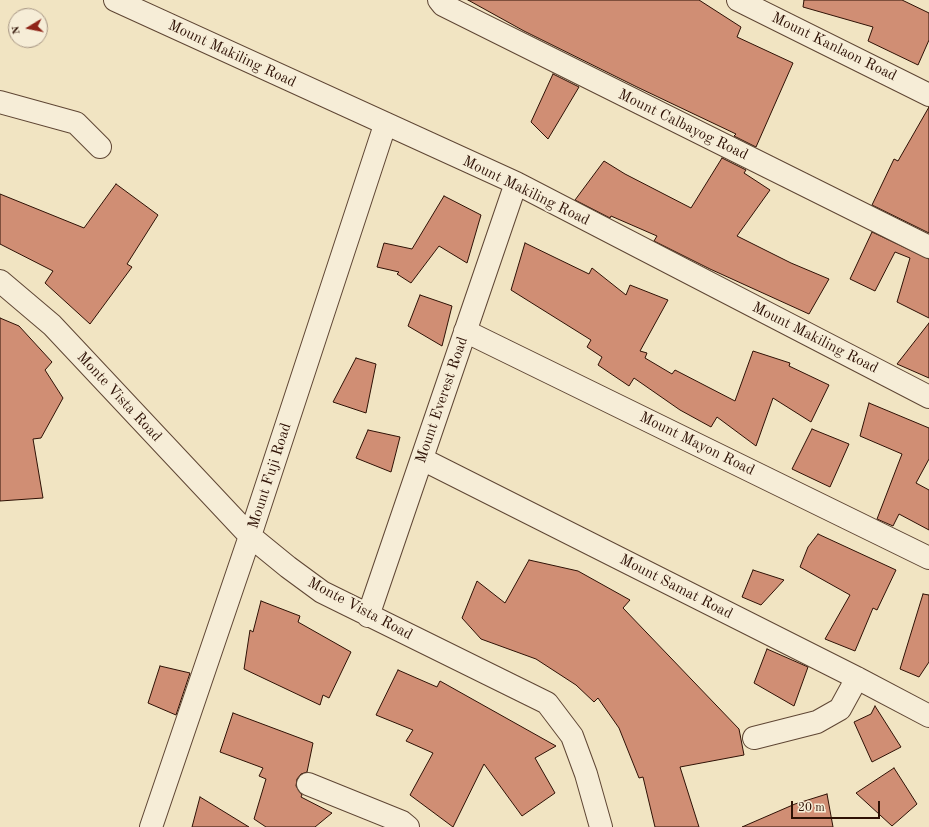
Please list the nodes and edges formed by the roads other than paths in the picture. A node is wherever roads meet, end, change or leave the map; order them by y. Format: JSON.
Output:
{"nodes":[{"id":1,"x":115,"y":0,"type":"edge"},
{"id":2,"x":439,"y":0,"type":"edge"},
{"id":3,"x":738,"y":0,"type":"edge"},
{"id":4,"x":929,"y":95,"type":"edge"},
{"id":5,"x":0,"y":102,"type":"edge"},
{"id":6,"x":384,"y":125,"type":"junction"},
{"id":7,"x":100,"y":146,"type":"dead end"},
{"id":8,"x":516,"y":184,"type":"junction"},
{"id":9,"x":929,"y":247,"type":"edge"},
{"id":10,"x":0,"y":281,"type":"edge"},
{"id":11,"x":466,"y":331,"type":"junction"},
{"id":12,"x":929,"y":397,"type":"edge"},
{"id":13,"x":422,"y":459,"type":"junction"},
{"id":14,"x":250,"y":536,"type":"junction"},
{"id":15,"x":929,"y":558,"type":"edge"},
{"id":16,"x":368,"y":616,"type":"junction"},
{"id":17,"x":857,"y":678,"type":"junction"},
{"id":18,"x":929,"y":716,"type":"edge"},
{"id":19,"x":754,"y":738,"type":"dead end"},
{"id":20,"x":308,"y":784,"type":"dead end"},
{"id":21,"x":151,"y":827,"type":"edge"},
{"id":22,"x":408,"y":827,"type":"edge"},
{"id":23,"x":601,"y":827,"type":"edge"}],
"edges":[{"from":1,"to":6,"type":"street","name":"Mount Makiling Road"},
{"from":2,"to":9,"type":"street","name":"Mount Calbayog Road"},
{"from":3,"to":4,"type":"street","name":"Mount Kanlaon Road"},
{"from":5,"to":7,"type":"street"},
{"from":6,"to":8,"type":"street","name":"Mount Makiling Road"},
{"from":6,"to":14,"type":"street","name":"Mount Fuji Road"},
{"from":8,"to":11,"type":"street","name":"Mount Everest Road"},
{"from":8,"to":12,"type":"street","name":"Mount Makiling Road"},
{"from":10,"to":14,"type":"street","name":"Monte Vista Road"},
{"from":11,"to":13,"type":"street","name":"Mount Everest Road"},
{"from":11,"to":15,"type":"street","name":"Mount Mayon Road"},
{"from":13,"to":16,"type":"street","name":"Mount Everest Road"},
{"from":13,"to":17,"type":"street","name":"Mount Samat Road"},
{"from":14,"to":16,"type":"street","name":"Monte Vista Road"},
{"from":14,"to":21,"type":"street","name":"Mount Fuji Road"},
{"from":16,"to":23,"type":"street","name":"Monte Vista Road"},
{"from":17,"to":18,"type":"street","name":"Mount Samat Road"},
{"from":17,"to":19,"type":"street"},
{"from":20,"to":22,"type":"street"}]}
